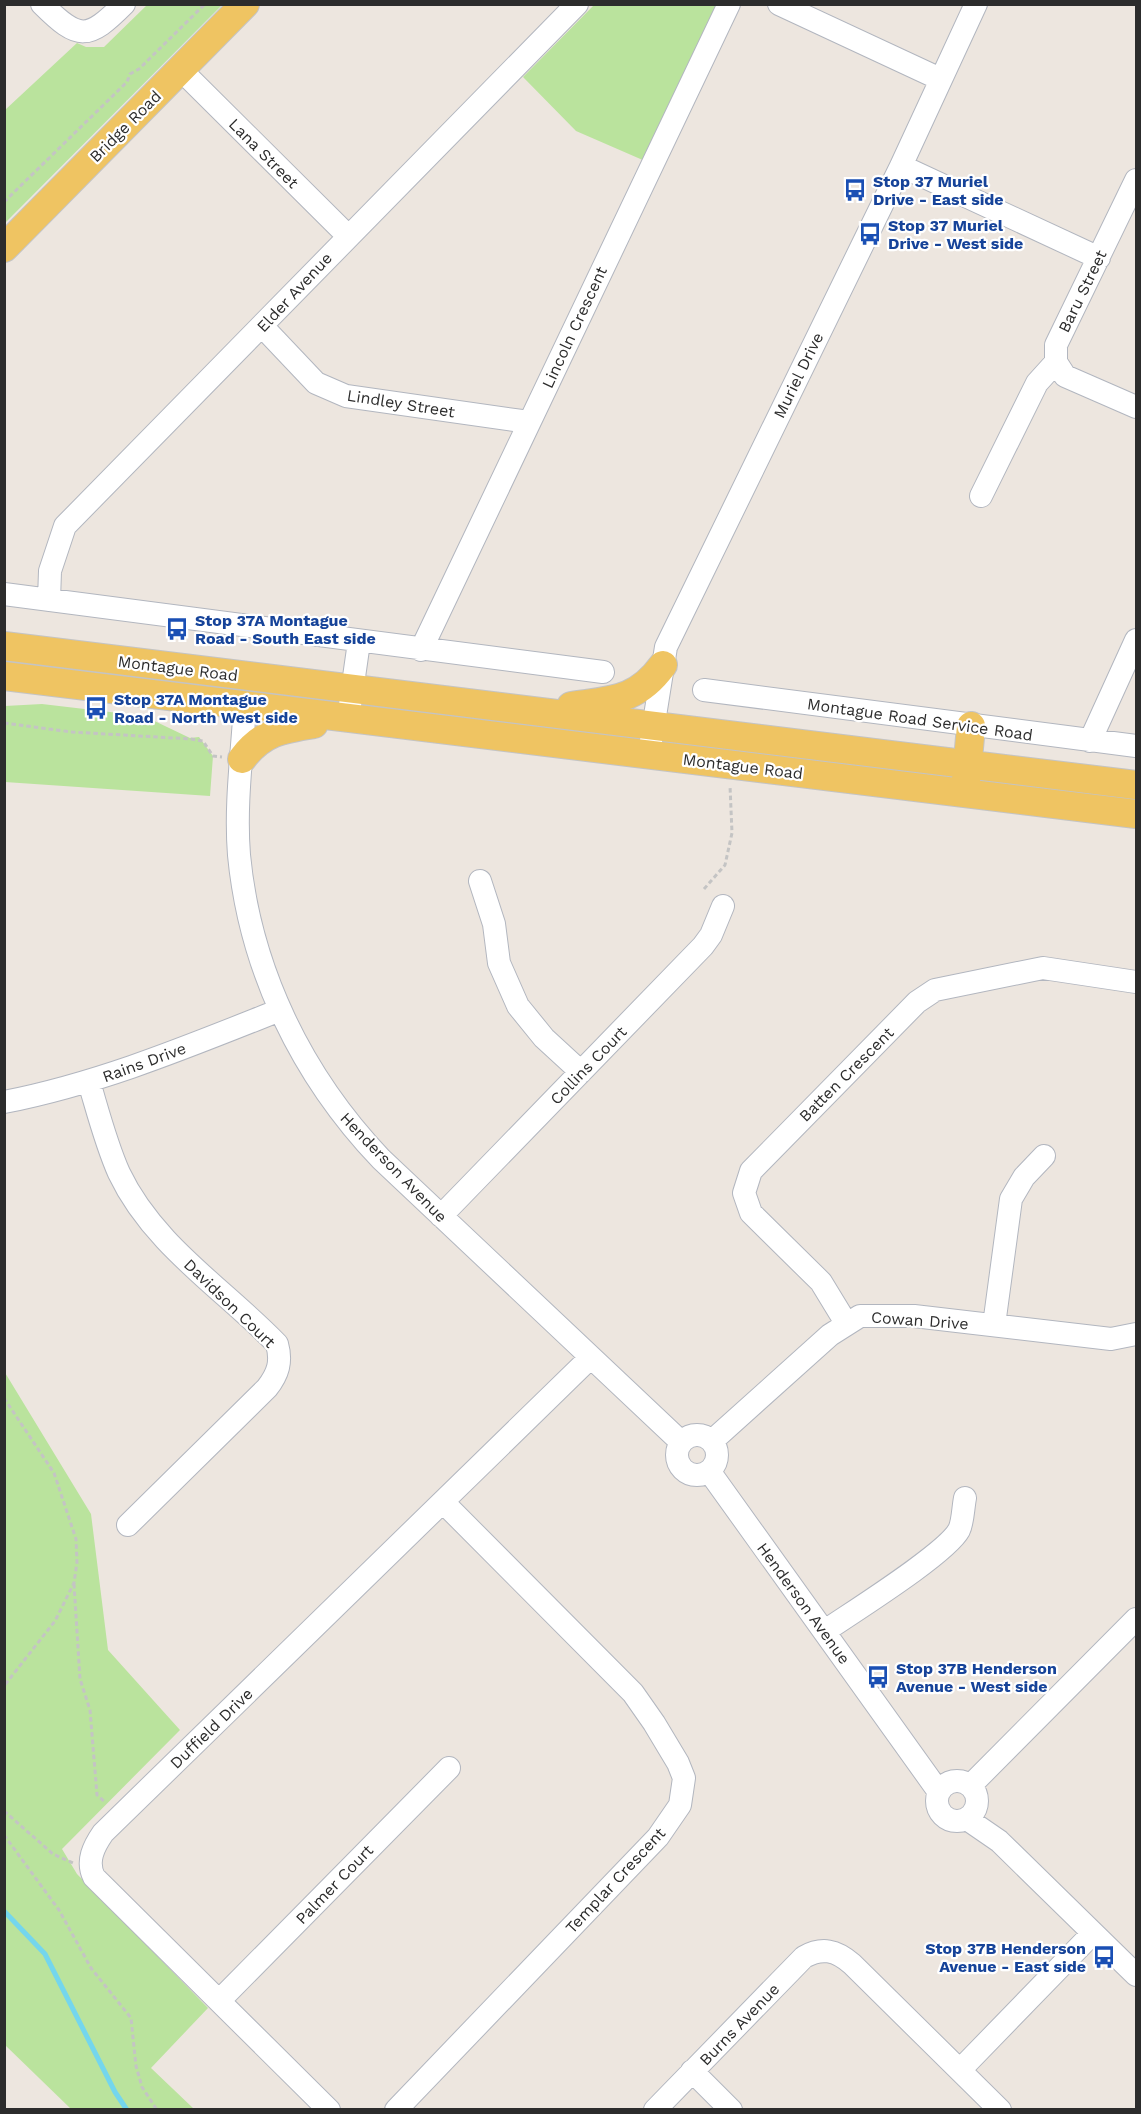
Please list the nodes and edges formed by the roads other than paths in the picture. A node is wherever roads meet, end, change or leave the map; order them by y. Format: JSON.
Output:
{"nodes":[{"id":1,"x":42,"y":4,"type":"edge"},
{"id":2,"x":124,"y":4,"type":"edge"},
{"id":3,"x":245,"y":4,"type":"edge"},
{"id":4,"x":577,"y":4,"type":"edge"},
{"id":5,"x":729,"y":4,"type":"edge"},
{"id":6,"x":779,"y":4,"type":"edge"},
{"id":7,"x":976,"y":4,"type":"edge"},
{"id":8,"x":181,"y":70,"type":"junction"},
{"id":9,"x":940,"y":79,"type":"junction"},
{"id":10,"x":901,"y":166,"type":"junction"},
{"id":11,"x":1137,"y":180,"type":"edge"},
{"id":12,"x":348,"y":236,"type":"junction"},
{"id":13,"x":4,"y":248,"type":"edge"},
{"id":14,"x":1098,"y":258,"type":"junction"},
{"id":15,"x":262,"y":326,"type":"junction"},
{"id":16,"x":1056,"y":362,"type":"junction"},
{"id":17,"x":1137,"y":407,"type":"edge"},
{"id":18,"x":529,"y":422,"type":"junction"},
{"id":19,"x":981,"y":496,"type":"dead end"},
{"id":20,"x":4,"y":594,"type":"edge"},
{"id":21,"x":49,"y":600,"type":"junction"},
{"id":22,"x":1137,"y":640,"type":"edge"},
{"id":23,"x":359,"y":642,"type":"junction"},
{"id":24,"x":4,"y":646,"type":"edge"},
{"id":25,"x":421,"y":650,"type":"junction"},
{"id":26,"x":663,"y":665,"type":"junction"},
{"id":27,"x":603,"y":672,"type":"dead end"},
{"id":28,"x":4,"y":676,"type":"edge"},
{"id":29,"x":246,"y":676,"type":"junction"},
{"id":30,"x":352,"y":689,"type":"junction"},
{"id":31,"x":704,"y":690,"type":"dead end"},
{"id":32,"x":245,"y":705,"type":"junction"},
{"id":33,"x":537,"y":711,"type":"junction"},
{"id":34,"x":349,"y":718,"type":"junction"},
{"id":35,"x":653,"y":725,"type":"junction"},
{"id":36,"x":971,"y":726,"type":"junction"},
{"id":37,"x":1090,"y":741,"type":"junction"},
{"id":38,"x":1137,"y":746,"type":"edge"},
{"id":39,"x":650,"y":754,"type":"junction"},
{"id":40,"x":242,"y":759,"type":"junction"},
{"id":41,"x":967,"y":764,"type":"junction"},
{"id":42,"x":1137,"y":785,"type":"edge"},
{"id":43,"x":965,"y":793,"type":"junction"},
{"id":44,"x":1137,"y":814,"type":"edge"},
{"id":45,"x":480,"y":881,"type":"dead end"},
{"id":46,"x":723,"y":906,"type":"dead end"},
{"id":47,"x":1137,"y":982,"type":"edge"},
{"id":48,"x":280,"y":1010,"type":"junction"},
{"id":49,"x":581,"y":1072,"type":"junction"},
{"id":50,"x":89,"y":1082,"type":"junction"},
{"id":51,"x":4,"y":1102,"type":"edge"},
{"id":52,"x":1044,"y":1156,"type":"dead end"},
{"id":53,"x":441,"y":1216,"type":"junction"},
{"id":54,"x":846,"y":1323,"type":"junction"},
{"id":55,"x":994,"y":1325,"type":"junction"},
{"id":56,"x":1137,"y":1334,"type":"edge"},
{"id":57,"x":590,"y":1358,"type":"junction"},
{"id":58,"x":712,"y":1441,"type":"junction"},
{"id":59,"x":681,"y":1442,"type":"junction"},
{"id":60,"x":709,"y":1471,"type":"junction"},
{"id":61,"x":965,"y":1498,"type":"dead end"},
{"id":62,"x":443,"y":1502,"type":"junction"},
{"id":63,"x":128,"y":1525,"type":"dead end"},
{"id":64,"x":1137,"y":1619,"type":"edge"},
{"id":65,"x":825,"y":1631,"type":"junction"},
{"id":66,"x":449,"y":1768,"type":"dead end"},
{"id":67,"x":953,"y":1786,"type":"junction"},
{"id":68,"x":972,"y":1813,"type":"junction"},
{"id":69,"x":1093,"y":1934,"type":"junction"},
{"id":70,"x":1137,"y":1975,"type":"edge"},
{"id":71,"x":219,"y":2001,"type":"junction"},
{"id":72,"x":960,"y":2070,"type":"junction"},
{"id":73,"x":692,"y":2071,"type":"junction"},
{"id":74,"x":329,"y":2109,"type":"edge"},
{"id":75,"x":396,"y":2109,"type":"edge"},
{"id":76,"x":655,"y":2109,"type":"edge"},
{"id":77,"x":731,"y":2109,"type":"edge"},
{"id":78,"x":1000,"y":2109,"type":"edge"}],
"edges":[{"from":1,"to":2,"type":"street"},
{"from":3,"to":8,"type":"main road","name":"Bridge Road"},
{"from":4,"to":12,"type":"street","name":"Elder Avenue"},
{"from":5,"to":18,"type":"street","name":"Lincoln Crescent"},
{"from":6,"to":9,"type":"street"},
{"from":7,"to":9,"type":"street","name":"Muriel Drive"},
{"from":8,"to":12,"type":"street","name":"Lana Street"},
{"from":8,"to":13,"type":"main road","name":"Bridge Road"},
{"from":9,"to":10,"type":"street","name":"Muriel Drive"},
{"from":10,"to":14,"type":"street"},
{"from":10,"to":26,"type":"street","name":"Muriel Drive"},
{"from":11,"to":14,"type":"street","name":"Baru Street"},
{"from":12,"to":15,"type":"street","name":"Elder Avenue"},
{"from":14,"to":16,"type":"street","name":"Baru Street"},
{"from":15,"to":18,"type":"street","name":"Lindley Street"},
{"from":15,"to":21,"type":"street","name":"Elder Avenue"},
{"from":16,"to":17,"type":"street"},
{"from":16,"to":19,"type":"street"},
{"from":18,"to":25,"type":"street","name":"Lincoln Crescent"},
{"from":20,"to":21,"type":"street"},
{"from":21,"to":23,"type":"street"},
{"from":22,"to":37,"type":"street"},
{"from":23,"to":25,"type":"street"},
{"from":23,"to":30,"type":"street"},
{"from":24,"to":29,"type":"main road","name":"Montague Road"},
{"from":25,"to":27,"type":"street"},
{"from":26,"to":33,"type":"main road"},
{"from":26,"to":35,"type":"street","name":"Muriel Drive"},
{"from":28,"to":32,"type":"main road","name":"Montague Road"},
{"from":29,"to":30,"type":"main road","name":"Montague Road"},
{"from":29,"to":32,"type":"main road"},
{"from":30,"to":33,"type":"main road","name":"Montague Road"},
{"from":30,"to":34,"type":"street"},
{"from":31,"to":36,"type":"street","name":"Montague Road Service Road"},
{"from":32,"to":34,"type":"main road","name":"Montague Road"},
{"from":32,"to":40,"type":"street","name":"Henderson Avenue"},
{"from":33,"to":35,"type":"main road","name":"Montague Road"},
{"from":34,"to":39,"type":"main road","name":"Montague Road"},
{"from":34,"to":40,"type":"main road"},
{"from":35,"to":39,"type":"street","name":"Muriel Drive"},
{"from":35,"to":41,"type":"main road","name":"Montague Road"},
{"from":36,"to":37,"type":"street","name":"Montague Road Service Road"},
{"from":36,"to":41,"type":"main road"},
{"from":37,"to":38,"type":"street","name":"Montague Road Service Road"},
{"from":39,"to":43,"type":"main road","name":"Montague Road"},
{"from":40,"to":48,"type":"street","name":"Henderson Avenue"},
{"from":41,"to":42,"type":"main road","name":"Montague Road"},
{"from":41,"to":43,"type":"main road"},
{"from":43,"to":44,"type":"main road","name":"Montague Road"},
{"from":45,"to":49,"type":"street"},
{"from":46,"to":49,"type":"street","name":"Collins Court"},
{"from":47,"to":54,"type":"street","name":"Batten Crescent"},
{"from":48,"to":50,"type":"street","name":"Rains Drive"},
{"from":48,"to":53,"type":"street","name":"Henderson Avenue"},
{"from":49,"to":53,"type":"street","name":"Collins Court"},
{"from":50,"to":51,"type":"street","name":"Rains Drive"},
{"from":50,"to":63,"type":"street","name":"Davidson Court"},
{"from":52,"to":55,"type":"street"},
{"from":53,"to":57,"type":"street","name":"Henderson Avenue"},
{"from":54,"to":55,"type":"street","name":"Cowan Drive"},
{"from":54,"to":58,"type":"street","name":"Cowan Drive"},
{"from":55,"to":56,"type":"street","name":"Cowan Drive"},
{"from":57,"to":59,"type":"street","name":"Henderson Avenue"},
{"from":57,"to":62,"type":"street","name":"Duffield Drive"},
{"from":58,"to":59,"type":"street"},
{"from":58,"to":60,"type":"street"},
{"from":59,"to":60,"type":"street"},
{"from":60,"to":65,"type":"street","name":"Henderson Avenue"},
{"from":61,"to":65,"type":"street"},
{"from":62,"to":71,"type":"street","name":"Duffield Drive"},
{"from":62,"to":75,"type":"street","name":"Templar Crescent"},
{"from":64,"to":67,"type":"street"},
{"from":65,"to":67,"type":"street","name":"Henderson Avenue"},
{"from":66,"to":71,"type":"street","name":"Palmer Court"},
{"from":67,"to":68,"type":"street"},
{"from":67,"to":68,"type":"street"},
{"from":68,"to":69,"type":"street"},
{"from":69,"to":70,"type":"street"},
{"from":69,"to":72,"type":"street"},
{"from":71,"to":74,"type":"street"},
{"from":72,"to":73,"type":"street","name":"Burns Avenue"},
{"from":72,"to":78,"type":"street"},
{"from":73,"to":76,"type":"street","name":"Burns Avenue"},
{"from":73,"to":77,"type":"street"}]}
